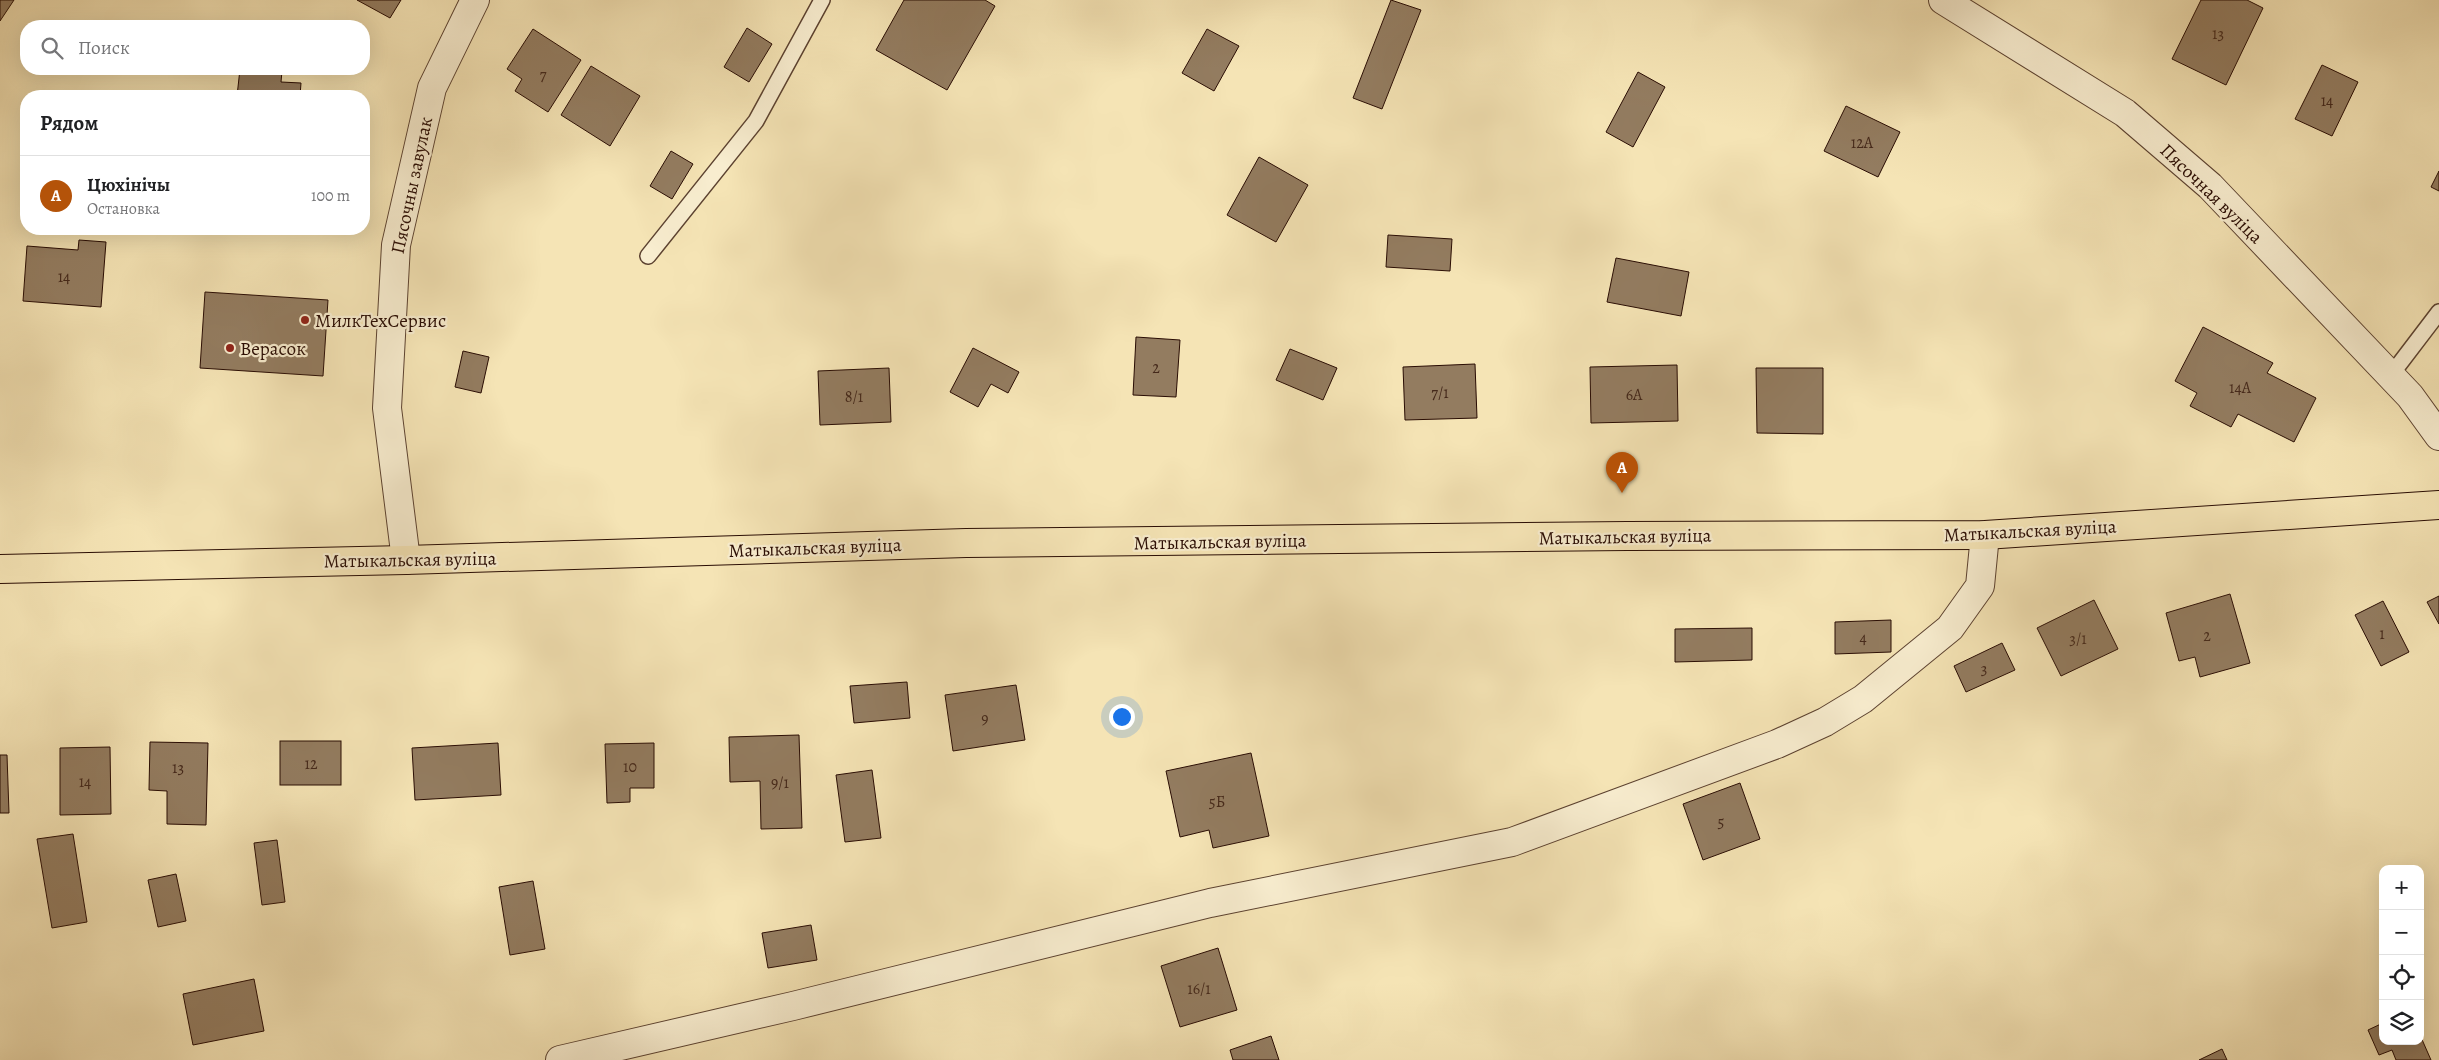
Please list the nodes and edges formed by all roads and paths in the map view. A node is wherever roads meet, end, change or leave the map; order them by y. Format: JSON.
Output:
{"nodes":[{"id":1,"x":474,"y":0,"type":"edge"},
{"id":2,"x":822,"y":0,"type":"edge"},
{"id":3,"x":1943,"y":0,"type":"edge"},
{"id":4,"x":648,"y":256,"type":"dead end"},
{"id":5,"x":2439,"y":312,"type":"edge"},
{"id":6,"x":2390,"y":375,"type":"junction"},
{"id":7,"x":2439,"y":436,"type":"edge"},
{"id":8,"x":2439,"y":505,"type":"edge"},
{"id":9,"x":1985,"y":535,"type":"junction"},
{"id":10,"x":406,"y":560,"type":"junction"},
{"id":11,"x":0,"y":568,"type":"edge"},
{"id":12,"x":560,"y":1060,"type":"edge"}],
"edges":[{"from":1,"to":10,"type":"street","name":"Пясочны завулак"},
{"from":2,"to":4,"type":"lane"},
{"from":3,"to":6,"type":"street","name":"Пясочная вуліца"},
{"from":5,"to":6,"type":"lane"},
{"from":6,"to":7,"type":"street","name":"Пясочная вуліца"},
{"from":8,"to":9,"type":"main road","name":"Матыкальская вуліца"},
{"from":9,"to":10,"type":"main road","name":"Матыкальская вуліца"},
{"from":9,"to":12,"type":"street"},
{"from":10,"to":11,"type":"main road","name":"Матыкальская вуліца"}]}
